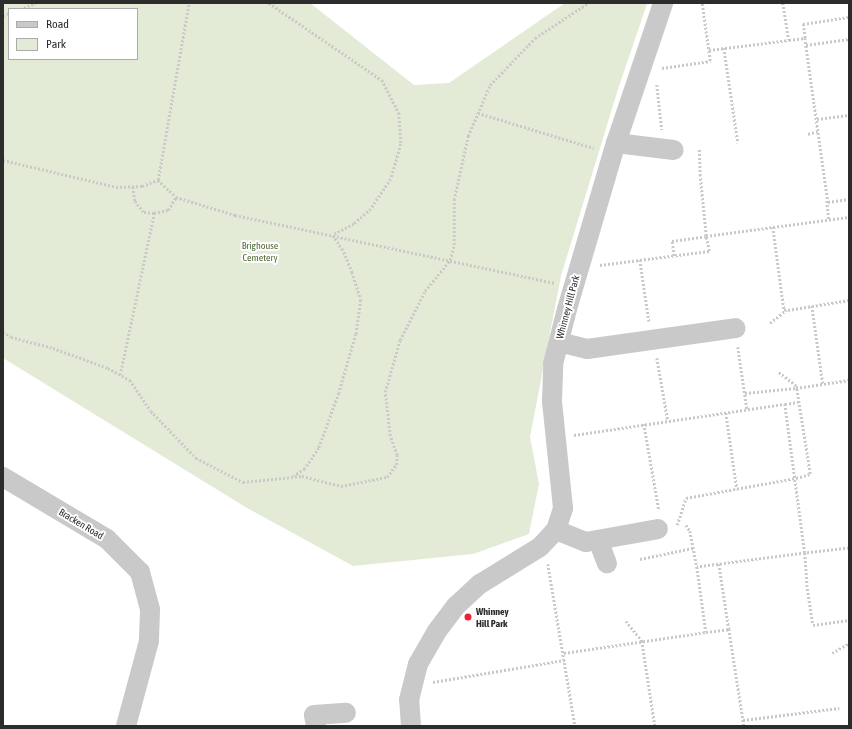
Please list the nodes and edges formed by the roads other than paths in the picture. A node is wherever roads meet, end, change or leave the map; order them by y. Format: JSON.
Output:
{"nodes":[{"id":1,"x":663,"y":3,"type":"edge"},
{"id":2,"x":614,"y":148,"type":"junction"},
{"id":3,"x":669,"y":149,"type":"road end"},
{"id":4,"x":735,"y":328,"type":"road end"},
{"id":5,"x":559,"y":342,"type":"junction"},
{"id":6,"x":3,"y":477,"type":"edge"},
{"id":7,"x":665,"y":523,"type":"road end"},
{"id":8,"x":556,"y":530,"type":"junction"},
{"id":9,"x":598,"y":540,"type":"junction"},
{"id":10,"x":608,"y":563,"type":"dead end"},
{"id":11,"x":346,"y":713,"type":"dead end"},
{"id":12,"x":126,"y":726,"type":"edge"},
{"id":13,"x":316,"y":726,"type":"edge"},
{"id":14,"x":411,"y":726,"type":"edge"}],
"edges":[{"from":1,"to":2,"type":"street","name":"Whinney Hill Park"},
{"from":2,"to":3,"type":"street"},
{"from":2,"to":5,"type":"street","name":"Whinney Hill Park"},
{"from":4,"to":5,"type":"street"},
{"from":5,"to":8,"type":"street","name":"Whinney Hill Park"},
{"from":6,"to":12,"type":"street","name":"Bracken Road"},
{"from":7,"to":9,"type":"street"},
{"from":8,"to":9,"type":"street"},
{"from":8,"to":14,"type":"street","name":"Whinney Hill Park"},
{"from":9,"to":10,"type":"street"},
{"from":11,"to":13,"type":"street"}]}
